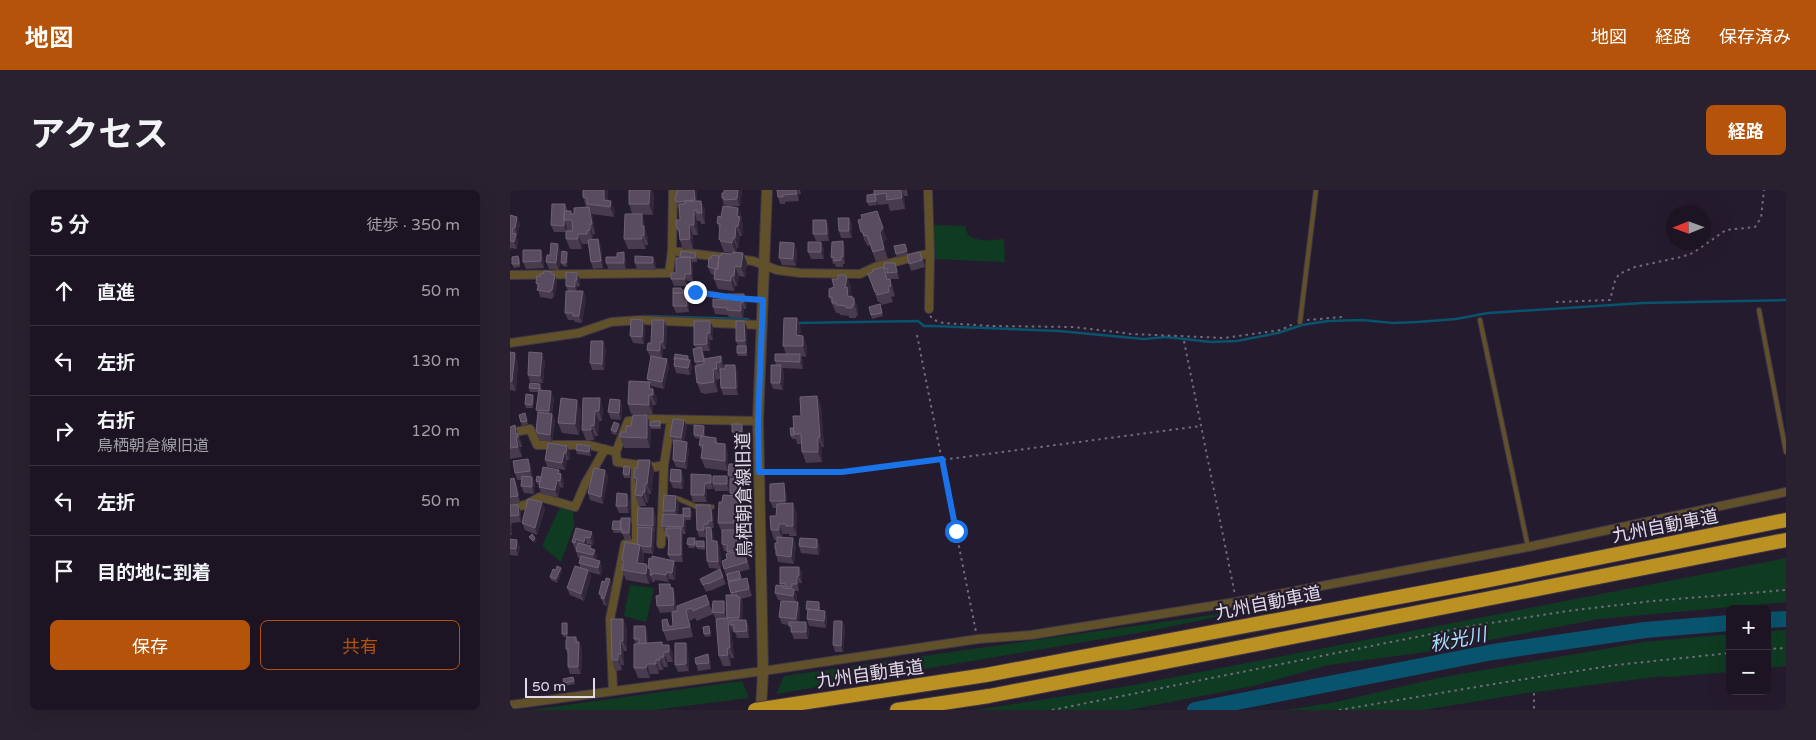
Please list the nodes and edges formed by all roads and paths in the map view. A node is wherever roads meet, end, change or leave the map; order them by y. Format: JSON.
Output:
{"nodes":[{"id":1,"x":673,"y":190,"type":"edge"},
{"id":2,"x":767,"y":190,"type":"edge"},
{"id":3,"x":928,"y":190,"type":"edge"},
{"id":4,"x":1316,"y":190,"type":"edge"},
{"id":5,"x":1764,"y":190,"type":"edge"},
{"id":6,"x":672,"y":251,"type":"junction"},
{"id":7,"x":930,"y":253,"type":"junction"},
{"id":8,"x":764,"y":265,"type":"junction"},
{"id":9,"x":510,"y":275,"type":"edge"},
{"id":10,"x":695,"y":292,"type":"dead end"},
{"id":11,"x":763,"y":300,"type":"junction"},
{"id":12,"x":1556,"y":302,"type":"dead end"},
{"id":13,"x":928,"y":309,"type":"joint"},
{"id":14,"x":1759,"y":310,"type":"dead end"},
{"id":15,"x":1342,"y":317,"type":"dead end"},
{"id":16,"x":1480,"y":320,"type":"dead end"},
{"id":17,"x":1300,"y":322,"type":"junction"},
{"id":18,"x":762,"y":325,"type":"junction"},
{"id":19,"x":917,"y":335,"type":"dead end"},
{"id":20,"x":1184,"y":341,"type":"dead end"},
{"id":21,"x":510,"y":343,"type":"edge"},
{"id":22,"x":671,"y":420,"type":"junction"},
{"id":23,"x":758,"y":421,"type":"junction"},
{"id":24,"x":1201,"y":426,"type":"junction"},
{"id":25,"x":510,"y":433,"type":"edge"},
{"id":26,"x":604,"y":449,"type":"junction"},
{"id":27,"x":616,"y":452,"type":"junction"},
{"id":28,"x":1786,"y":452,"type":"edge"},
{"id":29,"x":942,"y":459,"type":"junction"},
{"id":30,"x":664,"y":465,"type":"junction"},
{"id":31,"x":635,"y":466,"type":"junction"},
{"id":32,"x":759,"y":472,"type":"junction"},
{"id":33,"x":1786,"y":492,"type":"edge"},
{"id":34,"x":662,"y":500,"type":"junction"},
{"id":35,"x":712,"y":507,"type":"edge"},
{"id":36,"x":510,"y":508,"type":"edge"},
{"id":37,"x":644,"y":511,"type":"junction"},
{"id":38,"x":662,"y":511,"type":"junction"},
{"id":39,"x":1786,"y":520,"type":"edge"},
{"id":40,"x":1786,"y":540,"type":"edge"},
{"id":41,"x":661,"y":544,"type":"dead end"},
{"id":42,"x":1528,"y":546,"type":"junction"},
{"id":43,"x":1786,"y":590,"type":"edge"},
{"id":44,"x":1236,"y":602,"type":"junction"},
{"id":45,"x":978,"y":639,"type":"junction"},
{"id":46,"x":1786,"y":648,"type":"edge"},
{"id":47,"x":1771,"y":650,"type":"edge"},
{"id":48,"x":1726,"y":653,"type":"edge"},
{"id":49,"x":763,"y":671,"type":"junction"},
{"id":50,"x":613,"y":691,"type":"junction"},
{"id":51,"x":1534,"y":693,"type":"dead end"},
{"id":52,"x":510,"y":705,"type":"edge"},
{"id":53,"x":755,"y":710,"type":"edge"},
{"id":54,"x":761,"y":710,"type":"edge"},
{"id":55,"x":897,"y":710,"type":"edge"},
{"id":56,"x":1052,"y":710,"type":"edge"},
{"id":57,"x":1339,"y":710,"type":"edge"},
{"id":58,"x":1534,"y":710,"type":"edge"}],
"edges":[{"from":1,"to":6,"type":"street"},
{"from":2,"to":8,"type":"street","name":"鳥栖朝倉線旧道"},
{"from":3,"to":7,"type":"street"},
{"from":4,"to":17,"type":"lane"},
{"from":5,"to":12,"type":"path"},
{"from":6,"to":8,"type":"street"},
{"from":6,"to":9,"type":"street"},
{"from":7,"to":8,"type":"street"},
{"from":7,"to":13,"type":"street"},
{"from":8,"to":11,"type":"street","name":"鳥栖朝倉線旧道"},
{"from":10,"to":11,"type":"lane"},
{"from":11,"to":18,"type":"street","name":"鳥栖朝倉線旧道"},
{"from":13,"to":17,"type":"path"},
{"from":14,"to":28,"type":"lane"},
{"from":15,"to":17,"type":"path"},
{"from":16,"to":42,"type":"lane"},
{"from":18,"to":21,"type":"street"},
{"from":18,"to":23,"type":"street","name":"鳥栖朝倉線旧道"},
{"from":19,"to":29,"type":"path"},
{"from":20,"to":24,"type":"path"},
{"from":22,"to":23,"type":"street"},
{"from":22,"to":27,"type":"street"},
{"from":22,"to":30,"type":"street"},
{"from":23,"to":32,"type":"street","name":"鳥栖朝倉線旧道"},
{"from":24,"to":29,"type":"path"},
{"from":24,"to":44,"type":"path"},
{"from":25,"to":26,"type":"street"},
{"from":26,"to":27,"type":"street"},
{"from":26,"to":36,"type":"street"},
{"from":27,"to":31,"type":"street"},
{"from":29,"to":32,"type":"path"},
{"from":29,"to":45,"type":"path"},
{"from":30,"to":31,"type":"street"},
{"from":30,"to":34,"type":"street"},
{"from":31,"to":37,"type":"street"},
{"from":32,"to":49,"type":"street","name":"鳥栖朝倉線旧道"},
{"from":33,"to":42,"type":"street"},
{"from":34,"to":35,"type":"lane"},
{"from":34,"to":38,"type":"street"},
{"from":37,"to":38,"type":"street"},
{"from":37,"to":50,"type":"street"},
{"from":38,"to":41,"type":"street"},
{"from":39,"to":53,"type":"highway","name":"九州自動車道","bridge":true},
{"from":40,"to":55,"type":"highway"},
{"from":42,"to":44,"type":"street"},
{"from":43,"to":56,"type":"path"},
{"from":44,"to":45,"type":"street"},
{"from":45,"to":49,"type":"street"},
{"from":46,"to":47,"type":"path"},
{"from":48,"to":57,"type":"path"},
{"from":49,"to":50,"type":"street"},
{"from":49,"to":54,"type":"street","name":"鳥栖朝倉線旧道"},
{"from":50,"to":52,"type":"street"},
{"from":51,"to":58,"type":"path"}]}
